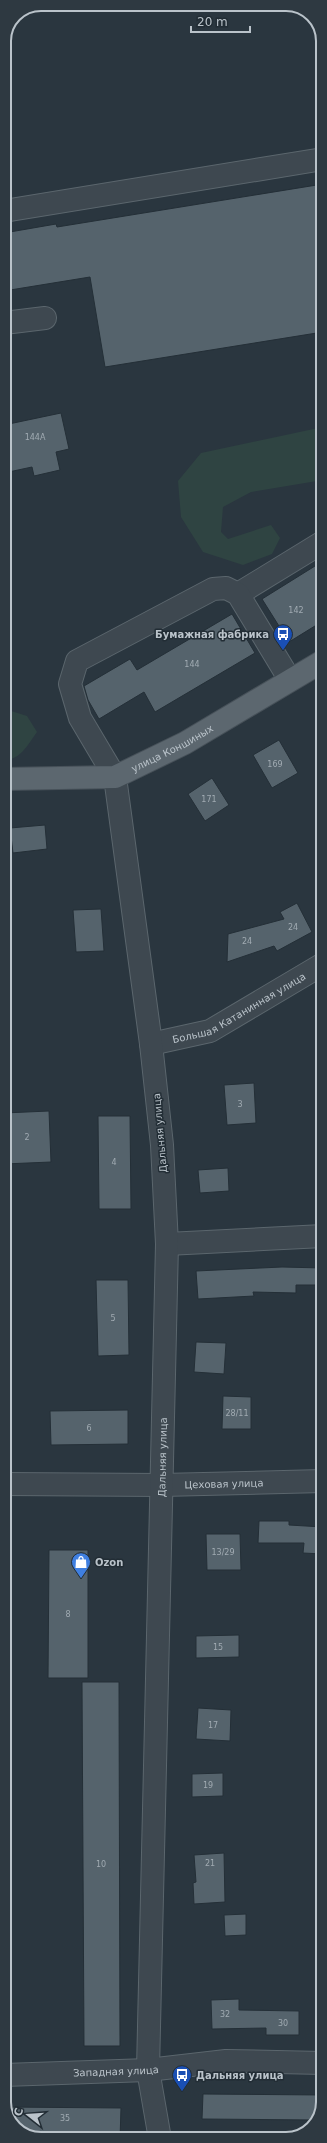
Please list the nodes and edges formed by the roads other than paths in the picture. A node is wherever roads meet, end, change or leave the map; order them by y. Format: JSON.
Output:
{"nodes":[{"id":1,"x":316,"y":160,"type":"edge"},
{"id":2,"x":11,"y":210,"type":"edge"},
{"id":3,"x":45,"y":318,"type":"dead end"},
{"id":4,"x":11,"y":322,"type":"edge"},
{"id":5,"x":316,"y":546,"type":"edge"},
{"id":6,"x":238,"y":594,"type":"junction"},
{"id":7,"x":316,"y":665,"type":"edge"},
{"id":8,"x":290,"y":680,"type":"junction"},
{"id":9,"x":115,"y":777,"type":"junction"},
{"id":10,"x":11,"y":779,"type":"edge"},
{"id":11,"x":316,"y":968,"type":"edge"},
{"id":12,"x":151,"y":1044,"type":"junction"},
{"id":13,"x":316,"y":1236,"type":"edge"},
{"id":14,"x":167,"y":1244,"type":"junction"},
{"id":15,"x":316,"y":1482,"type":"edge"},
{"id":16,"x":11,"y":1484,"type":"edge"},
{"id":17,"x":162,"y":1485,"type":"junction"},
{"id":18,"x":316,"y":2063,"type":"edge"},
{"id":19,"x":148,"y":2070,"type":"junction"},
{"id":20,"x":11,"y":2075,"type":"edge"},
{"id":21,"x":159,"y":2132,"type":"edge"}],
"edges":[{"from":1,"to":2,"type":"street"},
{"from":3,"to":4,"type":"street"},
{"from":5,"to":6,"type":"street"},
{"from":6,"to":8,"type":"street"},
{"from":6,"to":9,"type":"street"},
{"from":7,"to":8,"type":"main road","name":"улица Коншиных"},
{"from":8,"to":9,"type":"main road","name":"улица Коншиных"},
{"from":9,"to":10,"type":"main road","name":"улица Коншиных"},
{"from":9,"to":12,"type":"street","name":"Дальняя улица"},
{"from":11,"to":12,"type":"street","name":"Большая Катанинная улица"},
{"from":12,"to":14,"type":"street","name":"Дальняя улица"},
{"from":13,"to":14,"type":"street"},
{"from":14,"to":17,"type":"street","name":"Дальняя улица"},
{"from":15,"to":17,"type":"street","name":"Цеховая улица"},
{"from":16,"to":17,"type":"street","name":"Цеховая улица"},
{"from":17,"to":19,"type":"street","name":"Дальняя улица"},
{"from":18,"to":19,"type":"street","name":"Западная улица"},
{"from":19,"to":20,"type":"street","name":"Западная улица"},
{"from":19,"to":21,"type":"street","name":"Дальняя улица"}]}
